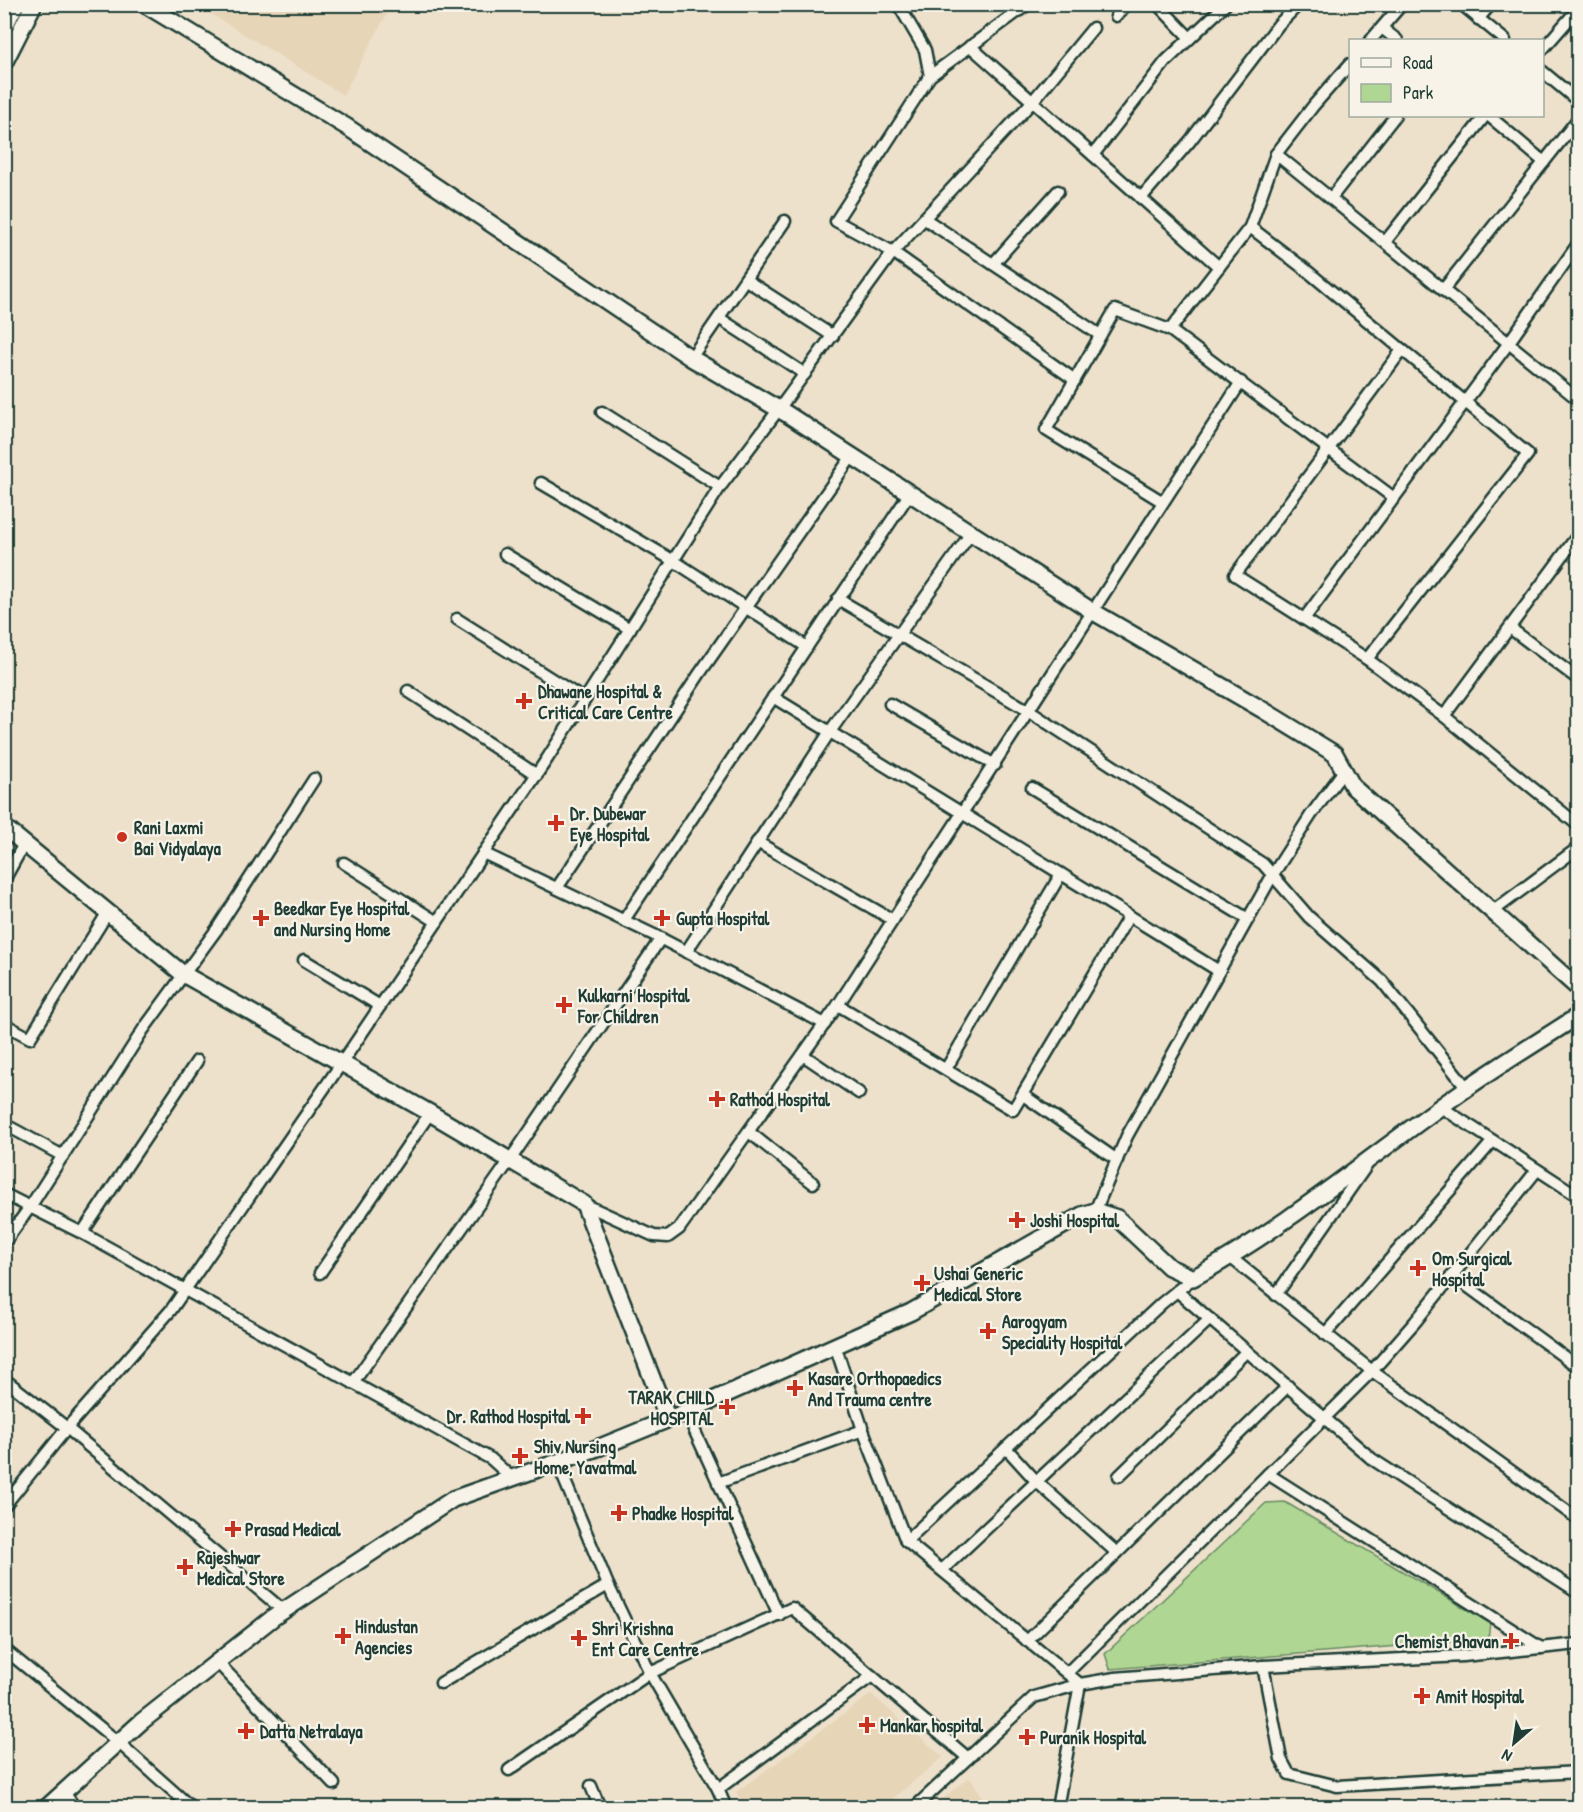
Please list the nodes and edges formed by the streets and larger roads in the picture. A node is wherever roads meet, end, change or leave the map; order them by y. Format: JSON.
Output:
{"nodes":[{"id":1,"x":16,"y":4,"type":"edge"},
{"id":2,"x":34,"y":4,"type":"edge"},
{"id":3,"x":144,"y":4,"type":"edge"},
{"id":4,"x":898,"y":4,"type":"edge"},
{"id":5,"x":1028,"y":4,"type":"edge"},
{"id":6,"x":1127,"y":4,"type":"edge"},
{"id":7,"x":1157,"y":4,"type":"edge"},
{"id":8,"x":1226,"y":4,"type":"edge"},
{"id":9,"x":1299,"y":4,"type":"edge"},
{"id":10,"x":1402,"y":4,"type":"edge"},
{"id":11,"x":1461,"y":4,"type":"edge"},
{"id":12,"x":1491,"y":4,"type":"edge"},
{"id":13,"x":1578,"y":9,"type":"edge"},
{"id":14,"x":1116,"y":16,"type":"dead end"},
{"id":15,"x":1478,"y":18,"type":"junction"},
{"id":16,"x":4,"y":28,"type":"edge"},
{"id":17,"x":1093,"y":28,"type":"dead end"},
{"id":18,"x":1382,"y":28,"type":"junction"},
{"id":19,"x":1190,"y":38,"type":"junction"},
{"id":20,"x":1372,"y":39,"type":"edge"},
{"id":21,"x":1396,"y":39,"type":"edge"},
{"id":22,"x":1504,"y":39,"type":"edge"},
{"id":23,"x":970,"y":46,"type":"junction"},
{"id":24,"x":1544,"y":48,"type":"edge"},
{"id":25,"x":4,"y":63,"type":"edge"},
{"id":26,"x":1349,"y":65,"type":"edge"},
{"id":27,"x":1544,"y":73,"type":"edge"},
{"id":28,"x":930,"y":76,"type":"junction"},
{"id":29,"x":1578,"y":101,"type":"edge"},
{"id":30,"x":1032,"y":102,"type":"junction"},
{"id":31,"x":1394,"y":117,"type":"edge"},
{"id":32,"x":1486,"y":117,"type":"edge"},
{"id":33,"x":1488,"y":117,"type":"edge"},
{"id":34,"x":1578,"y":119,"type":"edge"},
{"id":35,"x":1276,"y":154,"type":"junction"},
{"id":36,"x":1093,"y":155,"type":"junction"},
{"id":37,"x":1544,"y":162,"type":"junction"},
{"id":38,"x":1058,"y":191,"type":"dead end"},
{"id":39,"x":1141,"y":198,"type":"junction"},
{"id":40,"x":1331,"y":198,"type":"junction"},
{"id":41,"x":926,"y":219,"type":"junction"},
{"id":42,"x":785,"y":221,"type":"dead end"},
{"id":43,"x":1250,"y":227,"type":"junction"},
{"id":44,"x":1385,"y":242,"type":"junction"},
{"id":45,"x":1578,"y":244,"type":"edge"},
{"id":46,"x":893,"y":252,"type":"junction"},
{"id":47,"x":993,"y":264,"type":"junction"},
{"id":48,"x":1219,"y":267,"type":"junction"},
{"id":49,"x":746,"y":280,"type":"junction"},
{"id":50,"x":1443,"y":290,"type":"junction"},
{"id":51,"x":719,"y":318,"type":"junction"},
{"id":52,"x":1170,"y":330,"type":"junction"},
{"id":53,"x":1100,"y":335,"type":"junction"},
{"id":54,"x":833,"y":336,"type":"junction"},
{"id":55,"x":1509,"y":343,"type":"junction"},
{"id":56,"x":1402,"y":350,"type":"junction"},
{"id":57,"x":691,"y":358,"type":"junction"},
{"id":58,"x":805,"y":374,"type":"junction"},
{"id":59,"x":1075,"y":380,"type":"junction"},
{"id":60,"x":1241,"y":382,"type":"junction"},
{"id":61,"x":1577,"y":396,"type":"edge"},
{"id":62,"x":1465,"y":402,"type":"junction"},
{"id":63,"x":779,"y":409,"type":"junction"},
{"id":64,"x":602,"y":412,"type":"dead end"},
{"id":65,"x":1329,"y":449,"type":"junction"},
{"id":66,"x":852,"y":456,"type":"junction"},
{"id":67,"x":541,"y":483,"type":"dead end"},
{"id":68,"x":720,"y":487,"type":"junction"},
{"id":69,"x":910,"y":493,"type":"junction"},
{"id":70,"x":1394,"y":498,"type":"junction"},
{"id":71,"x":1163,"y":502,"type":"junction"},
{"id":72,"x":971,"y":533,"type":"junction"},
{"id":73,"x":1578,"y":535,"type":"edge"},
{"id":74,"x":505,"y":554,"type":"dead end"},
{"id":75,"x":674,"y":561,"type":"junction"},
{"id":76,"x":838,"y":599,"type":"junction"},
{"id":77,"x":747,"y":607,"type":"junction"},
{"id":78,"x":1092,"y":611,"type":"junction"},
{"id":79,"x":457,"y":619,"type":"dead end"},
{"id":80,"x":1304,"y":619,"type":"junction"},
{"id":81,"x":1510,"y":628,"type":"junction"},
{"id":82,"x":630,"y":629,"type":"junction"},
{"id":83,"x":898,"y":635,"type":"junction"},
{"id":84,"x":807,"y":647,"type":"junction"},
{"id":85,"x":1367,"y":659,"type":"junction"},
{"id":86,"x":1578,"y":679,"type":"edge"},
{"id":87,"x":408,"y":691,"type":"dead end"},
{"id":88,"x":772,"y":697,"type":"junction"},
{"id":89,"x":585,"y":700,"type":"junction"},
{"id":90,"x":890,"y":704,"type":"dead end"},
{"id":91,"x":1029,"y":711,"type":"junction"},
{"id":92,"x":1444,"y":716,"type":"junction"},
{"id":93,"x":829,"y":733,"type":"junction"},
{"id":94,"x":995,"y":765,"type":"junction"},
{"id":95,"x":1343,"y":772,"type":"junction"},
{"id":96,"x":537,"y":775,"type":"junction"},
{"id":97,"x":314,"y":778,"type":"dead end"},
{"id":98,"x":1032,"y":788,"type":"dead end"},
{"id":99,"x":963,"y":814,"type":"junction"},
{"id":100,"x":1578,"y":825,"type":"edge"},
{"id":101,"x":4,"y":827,"type":"edge"},
{"id":102,"x":758,"y":842,"type":"junction"},
{"id":103,"x":24,"y":844,"type":"junction"},
{"id":104,"x":1578,"y":848,"type":"edge"},
{"id":105,"x":483,"y":853,"type":"junction"},
{"id":106,"x":344,"y":863,"type":"dead end"},
{"id":107,"x":1061,"y":874,"type":"junction"},
{"id":108,"x":1272,"y":876,"type":"junction"},
{"id":109,"x":4,"y":880,"type":"edge"},
{"id":110,"x":557,"y":888,"type":"junction"},
{"id":111,"x":108,"y":912,"type":"junction"},
{"id":112,"x":1491,"y":912,"type":"junction"},
{"id":113,"x":1129,"y":916,"type":"junction"},
{"id":114,"x":1248,"y":919,"type":"junction"},
{"id":115,"x":624,"y":920,"type":"junction"},
{"id":116,"x":893,"y":920,"type":"junction"},
{"id":117,"x":437,"y":922,"type":"junction"},
{"id":118,"x":661,"y":938,"type":"junction"},
{"id":119,"x":686,"y":952,"type":"junction"},
{"id":120,"x":304,"y":960,"type":"dead end"},
{"id":121,"x":1219,"y":971,"type":"junction"},
{"id":122,"x":183,"y":974,"type":"junction"},
{"id":123,"x":1578,"y":988,"type":"edge"},
{"id":124,"x":838,"y":1005,"type":"junction"},
{"id":125,"x":380,"y":1006,"type":"junction"},
{"id":126,"x":1578,"y":1016,"type":"edge"},
{"id":127,"x":825,"y":1024,"type":"junction"},
{"id":128,"x":5,"y":1026,"type":"edge"},
{"id":129,"x":803,"y":1055,"type":"junction"},
{"id":130,"x":197,"y":1061,"type":"dead end"},
{"id":131,"x":341,"y":1064,"type":"junction"},
{"id":132,"x":946,"y":1069,"type":"junction"},
{"id":133,"x":1467,"y":1088,"type":"junction"},
{"id":134,"x":859,"y":1093,"type":"dead end"},
{"id":135,"x":1023,"y":1095,"type":"junction"},
{"id":136,"x":1442,"y":1107,"type":"junction"},
{"id":137,"x":430,"y":1113,"type":"junction"},
{"id":138,"x":4,"y":1124,"type":"edge"},
{"id":139,"x":749,"y":1132,"type":"junction"},
{"id":140,"x":1493,"y":1141,"type":"junction"},
{"id":141,"x":63,"y":1156,"type":"junction"},
{"id":142,"x":1371,"y":1159,"type":"junction"},
{"id":143,"x":510,"y":1160,"type":"junction"},
{"id":144,"x":1117,"y":1160,"type":"junction"},
{"id":145,"x":1537,"y":1170,"type":"junction"},
{"id":146,"x":813,"y":1183,"type":"dead end"},
{"id":147,"x":4,"y":1194,"type":"edge"},
{"id":148,"x":1578,"y":1196,"type":"edge"},
{"id":149,"x":584,"y":1204,"type":"junction"},
{"id":150,"x":30,"y":1207,"type":"junction"},
{"id":151,"x":1095,"y":1211,"type":"junction"},
{"id":152,"x":82,"y":1233,"type":"junction"},
{"id":153,"x":4,"y":1242,"type":"edge"},
{"id":154,"x":1230,"y":1257,"type":"junction"},
{"id":155,"x":320,"y":1273,"type":"dead end"},
{"id":156,"x":1452,"y":1275,"type":"junction"},
{"id":157,"x":1193,"y":1278,"type":"junction"},
{"id":158,"x":184,"y":1290,"type":"junction"},
{"id":159,"x":1177,"y":1291,"type":"junction"},
{"id":160,"x":1276,"y":1295,"type":"junction"},
{"id":161,"x":1210,"y":1319,"type":"junction"},
{"id":162,"x":1325,"y":1334,"type":"junction"},
{"id":163,"x":835,"y":1345,"type":"junction"},
{"id":164,"x":1247,"y":1351,"type":"junction"},
{"id":165,"x":1578,"y":1367,"type":"edge"},
{"id":166,"x":1372,"y":1371,"type":"junction"},
{"id":167,"x":4,"y":1379,"type":"edge"},
{"id":168,"x":353,"y":1383,"type":"junction"},
{"id":169,"x":1288,"y":1386,"type":"junction"},
{"id":170,"x":686,"y":1412,"type":"junction"},
{"id":171,"x":1326,"y":1417,"type":"junction"},
{"id":172,"x":668,"y":1419,"type":"junction"},
{"id":173,"x":67,"y":1428,"type":"junction"},
{"id":174,"x":863,"y":1430,"type":"junction"},
{"id":175,"x":1006,"y":1448,"type":"junction"},
{"id":176,"x":557,"y":1462,"type":"junction"},
{"id":177,"x":1268,"y":1474,"type":"junction"},
{"id":178,"x":1119,"y":1476,"type":"dead end"},
{"id":179,"x":512,"y":1478,"type":"junction"},
{"id":180,"x":1037,"y":1482,"type":"junction"},
{"id":181,"x":718,"y":1483,"type":"junction"},
{"id":182,"x":4,"y":1506,"type":"edge"},
{"id":183,"x":1578,"y":1519,"type":"edge"},
{"id":184,"x":906,"y":1541,"type":"junction"},
{"id":185,"x":1117,"y":1553,"type":"junction"},
{"id":186,"x":942,"y":1570,"type":"junction"},
{"id":187,"x":608,"y":1585,"type":"junction"},
{"id":188,"x":1578,"y":1592,"type":"edge"},
{"id":189,"x":284,"y":1611,"type":"junction"},
{"id":190,"x":779,"y":1615,"type":"junction"},
{"id":191,"x":1027,"y":1641,"type":"junction"},
{"id":192,"x":1578,"y":1644,"type":"edge"},
{"id":193,"x":1541,"y":1648,"type":"junction"},
{"id":194,"x":4,"y":1649,"type":"edge"},
{"id":195,"x":217,"y":1662,"type":"junction"},
{"id":196,"x":1263,"y":1666,"type":"junction"},
{"id":197,"x":1067,"y":1673,"type":"junction"},
{"id":198,"x":650,"y":1674,"type":"junction"},
{"id":199,"x":872,"y":1676,"type":"junction"},
{"id":200,"x":441,"y":1683,"type":"dead end"},
{"id":201,"x":1080,"y":1684,"type":"junction"},
{"id":202,"x":118,"y":1742,"type":"junction"},
{"id":203,"x":968,"y":1758,"type":"junction"},
{"id":204,"x":509,"y":1770,"type":"dead end"},
{"id":205,"x":1578,"y":1772,"type":"edge"},
{"id":206,"x":334,"y":1784,"type":"dead end"},
{"id":207,"x":591,"y":1786,"type":"dead end"},
{"id":208,"x":718,"y":1789,"type":"junction"},
{"id":209,"x":64,"y":1792,"type":"junction"},
{"id":210,"x":46,"y":1808,"type":"edge"},
{"id":211,"x":75,"y":1808,"type":"edge"},
{"id":212,"x":192,"y":1808,"type":"edge"},
{"id":213,"x":600,"y":1808,"type":"edge"},
{"id":214,"x":726,"y":1808,"type":"edge"},
{"id":215,"x":914,"y":1808,"type":"edge"},
{"id":216,"x":1057,"y":1808,"type":"edge"}],
"edges":[{"from":1,"to":16,"type":"street"},
{"from":2,"to":25,"type":"street"},
{"from":3,"to":57,"type":"street"},
{"from":4,"to":28,"type":"street"},
{"from":5,"to":23,"type":"street"},
{"from":6,"to":14,"type":"street"},
{"from":7,"to":19,"type":"street"},
{"from":8,"to":19,"type":"street"},
{"from":9,"to":39,"type":"street"},
{"from":10,"to":18,"type":"street"},
{"from":11,"to":15,"type":"street"},
{"from":12,"to":15,"type":"street"},
{"from":13,"to":24,"type":"street"},
{"from":15,"to":22,"type":"street"},
{"from":17,"to":30,"type":"street"},
{"from":18,"to":20,"type":"street"},
{"from":18,"to":21,"type":"street"},
{"from":19,"to":36,"type":"street"},
{"from":23,"to":28,"type":"street"},
{"from":23,"to":30,"type":"street"},
{"from":26,"to":35,"type":"street"},
{"from":27,"to":29,"type":"street"},
{"from":28,"to":46,"type":"street"},
{"from":30,"to":36,"type":"street"},
{"from":30,"to":41,"type":"street"},
{"from":31,"to":40,"type":"street"},
{"from":32,"to":44,"type":"street"},
{"from":33,"to":37,"type":"street"},
{"from":34,"to":37,"type":"street"},
{"from":35,"to":40,"type":"street"},
{"from":35,"to":43,"type":"street"},
{"from":36,"to":39,"type":"street"},
{"from":37,"to":50,"type":"street"},
{"from":38,"to":47,"type":"street"},
{"from":39,"to":48,"type":"street"},
{"from":40,"to":44,"type":"street"},
{"from":41,"to":46,"type":"street"},
{"from":41,"to":47,"type":"street"},
{"from":42,"to":49,"type":"street"},
{"from":43,"to":48,"type":"street"},
{"from":43,"to":56,"type":"street"},
{"from":44,"to":50,"type":"street"},
{"from":45,"to":55,"type":"street"},
{"from":46,"to":54,"type":"street"},
{"from":46,"to":59,"type":"street"},
{"from":47,"to":53,"type":"street"},
{"from":48,"to":52,"type":"street"},
{"from":49,"to":51,"type":"street"},
{"from":49,"to":54,"type":"street"},
{"from":50,"to":55,"type":"street"},
{"from":51,"to":57,"type":"street"},
{"from":51,"to":58,"type":"street"},
{"from":52,"to":53,"type":"street"},
{"from":52,"to":60,"type":"street"},
{"from":53,"to":59,"type":"street"},
{"from":54,"to":58,"type":"street"},
{"from":55,"to":61,"type":"street"},
{"from":55,"to":62,"type":"street"},
{"from":56,"to":62,"type":"street"},
{"from":56,"to":65,"type":"street"},
{"from":57,"to":63,"type":"street"},
{"from":58,"to":63,"type":"street"},
{"from":59,"to":71,"type":"street"},
{"from":60,"to":65,"type":"street"},
{"from":60,"to":71,"type":"street"},
{"from":62,"to":70,"type":"street"},
{"from":62,"to":85,"type":"street"},
{"from":63,"to":66,"type":"street"},
{"from":63,"to":68,"type":"street"},
{"from":64,"to":68,"type":"street"},
{"from":65,"to":70,"type":"street"},
{"from":65,"to":80,"type":"street"},
{"from":66,"to":69,"type":"street"},
{"from":66,"to":77,"type":"street"},
{"from":67,"to":75,"type":"street"},
{"from":68,"to":75,"type":"street"},
{"from":69,"to":72,"type":"street"},
{"from":69,"to":76,"type":"street"},
{"from":70,"to":80,"type":"street"},
{"from":71,"to":78,"type":"street"},
{"from":72,"to":78,"type":"street"},
{"from":72,"to":83,"type":"street"},
{"from":73,"to":81,"type":"street"},
{"from":74,"to":82,"type":"street"},
{"from":75,"to":77,"type":"street"},
{"from":75,"to":82,"type":"street"},
{"from":76,"to":83,"type":"street"},
{"from":76,"to":84,"type":"street"},
{"from":77,"to":84,"type":"street"},
{"from":77,"to":110,"type":"street"},
{"from":78,"to":91,"type":"street"},
{"from":78,"to":95,"type":"street"},
{"from":79,"to":89,"type":"street"},
{"from":80,"to":85,"type":"street"},
{"from":81,"to":86,"type":"street"},
{"from":81,"to":92,"type":"street"},
{"from":82,"to":89,"type":"street"},
{"from":83,"to":91,"type":"street"},
{"from":83,"to":93,"type":"street"},
{"from":84,"to":88,"type":"street"},
{"from":85,"to":92,"type":"street"},
{"from":87,"to":96,"type":"street"},
{"from":88,"to":93,"type":"street"},
{"from":88,"to":115,"type":"street"},
{"from":89,"to":96,"type":"street"},
{"from":90,"to":94,"type":"street"},
{"from":91,"to":94,"type":"street"},
{"from":91,"to":108,"type":"street"},
{"from":92,"to":100,"type":"street"},
{"from":93,"to":99,"type":"street"},
{"from":93,"to":102,"type":"street"},
{"from":94,"to":99,"type":"street"},
{"from":95,"to":108,"type":"street"},
{"from":95,"to":112,"type":"street"},
{"from":96,"to":105,"type":"street"},
{"from":97,"to":122,"type":"street"},
{"from":98,"to":114,"type":"street"},
{"from":99,"to":107,"type":"street"},
{"from":99,"to":116,"type":"street"},
{"from":101,"to":103,"type":"street"},
{"from":102,"to":116,"type":"street"},
{"from":102,"to":119,"type":"street"},
{"from":103,"to":109,"type":"street"},
{"from":103,"to":111,"type":"street"},
{"from":104,"to":112,"type":"street"},
{"from":105,"to":110,"type":"street"},
{"from":105,"to":117,"type":"street"},
{"from":106,"to":117,"type":"street"},
{"from":107,"to":113,"type":"street"},
{"from":107,"to":132,"type":"street"},
{"from":108,"to":114,"type":"street"},
{"from":108,"to":133,"type":"street"},
{"from":110,"to":115,"type":"street"},
{"from":111,"to":122,"type":"street"},
{"from":111,"to":128,"type":"street"},
{"from":112,"to":123,"type":"street"},
{"from":113,"to":121,"type":"street"},
{"from":113,"to":135,"type":"street"},
{"from":114,"to":121,"type":"street"},
{"from":115,"to":118,"type":"street"},
{"from":116,"to":124,"type":"street"},
{"from":117,"to":125,"type":"street"},
{"from":118,"to":119,"type":"street"},
{"from":118,"to":143,"type":"street"},
{"from":119,"to":127,"type":"street"},
{"from":120,"to":125,"type":"street"},
{"from":121,"to":144,"type":"street"},
{"from":122,"to":131,"type":"street"},
{"from":122,"to":141,"type":"street"},
{"from":124,"to":127,"type":"street"},
{"from":124,"to":132,"type":"street"},
{"from":125,"to":131,"type":"street"},
{"from":126,"to":133,"type":"street"},
{"from":127,"to":129,"type":"street"},
{"from":129,"to":134,"type":"street"},
{"from":129,"to":139,"type":"street"},
{"from":130,"to":152,"type":"street"},
{"from":131,"to":137,"type":"street"},
{"from":131,"to":158,"type":"street"},
{"from":132,"to":135,"type":"street"},
{"from":133,"to":136,"type":"street"},
{"from":135,"to":144,"type":"street"},
{"from":136,"to":140,"type":"street"},
{"from":136,"to":142,"type":"street"},
{"from":137,"to":143,"type":"street"},
{"from":137,"to":155,"type":"street"},
{"from":138,"to":141,"type":"street"},
{"from":139,"to":146,"type":"street"},
{"from":139,"to":149,"type":"street"},
{"from":140,"to":145,"type":"street"},
{"from":140,"to":162,"type":"street"},
{"from":141,"to":150,"type":"street"},
{"from":142,"to":154,"type":"street"},
{"from":142,"to":160,"type":"street"},
{"from":143,"to":149,"type":"street"},
{"from":143,"to":168,"type":"street"},
{"from":144,"to":151,"type":"street"},
{"from":145,"to":148,"type":"street"},
{"from":145,"to":156,"type":"street"},
{"from":147,"to":150,"type":"street"},
{"from":149,"to":172,"type":"street"},
{"from":150,"to":152,"type":"street"},
{"from":150,"to":153,"type":"street"},
{"from":151,"to":157,"type":"street"},
{"from":151,"to":163,"type":"street"},
{"from":152,"to":158,"type":"street"},
{"from":154,"to":157,"type":"street"},
{"from":154,"to":160,"type":"street"},
{"from":156,"to":165,"type":"street"},
{"from":156,"to":166,"type":"street"},
{"from":157,"to":159,"type":"street"},
{"from":158,"to":168,"type":"street"},
{"from":158,"to":173,"type":"street"},
{"from":159,"to":161,"type":"street"},
{"from":159,"to":175,"type":"street"},
{"from":160,"to":162,"type":"street"},
{"from":161,"to":164,"type":"street"},
{"from":161,"to":180,"type":"street"},
{"from":162,"to":166,"type":"street"},
{"from":163,"to":170,"type":"street"},
{"from":163,"to":174,"type":"street"},
{"from":164,"to":169,"type":"street"},
{"from":164,"to":178,"type":"street"},
{"from":166,"to":171,"type":"street"},
{"from":166,"to":183,"type":"street"},
{"from":167,"to":173,"type":"street"},
{"from":168,"to":179,"type":"street"},
{"from":169,"to":171,"type":"street"},
{"from":169,"to":185,"type":"street"},
{"from":170,"to":172,"type":"street"},
{"from":170,"to":181,"type":"street"},
{"from":171,"to":177,"type":"street"},
{"from":171,"to":188,"type":"street"},
{"from":172,"to":176,"type":"street"},
{"from":173,"to":182,"type":"street"},
{"from":173,"to":189,"type":"street"},
{"from":174,"to":181,"type":"street"},
{"from":174,"to":184,"type":"street"},
{"from":175,"to":180,"type":"street"},
{"from":175,"to":184,"type":"street"},
{"from":176,"to":179,"type":"street"},
{"from":176,"to":187,"type":"street"},
{"from":177,"to":193,"type":"street"},
{"from":177,"to":197,"type":"street"},
{"from":179,"to":189,"type":"street"},
{"from":180,"to":185,"type":"street"},
{"from":180,"to":186,"type":"street"},
{"from":181,"to":190,"type":"street"},
{"from":184,"to":186,"type":"street"},
{"from":185,"to":191,"type":"street"},
{"from":186,"to":191,"type":"street"},
{"from":187,"to":198,"type":"street"},
{"from":187,"to":200,"type":"street"},
{"from":189,"to":195,"type":"street"},
{"from":190,"to":198,"type":"street"},
{"from":190,"to":199,"type":"street"},
{"from":191,"to":197,"type":"street"},
{"from":192,"to":193,"type":"street"},
{"from":193,"to":196,"type":"street"},
{"from":194,"to":202,"type":"street"},
{"from":195,"to":202,"type":"street"},
{"from":195,"to":206,"type":"street"},
{"from":196,"to":201,"type":"street"},
{"from":196,"to":205,"type":"street"},
{"from":197,"to":201,"type":"street"},
{"from":198,"to":204,"type":"street"},
{"from":198,"to":208,"type":"street"},
{"from":199,"to":203,"type":"street"},
{"from":199,"to":208,"type":"street"},
{"from":201,"to":203,"type":"street"},
{"from":201,"to":216,"type":"street"},
{"from":202,"to":209,"type":"street"},
{"from":202,"to":212,"type":"street"},
{"from":203,"to":215,"type":"street"},
{"from":207,"to":213,"type":"street"},
{"from":208,"to":214,"type":"street"},
{"from":209,"to":210,"type":"street"},
{"from":209,"to":211,"type":"street"}]}
